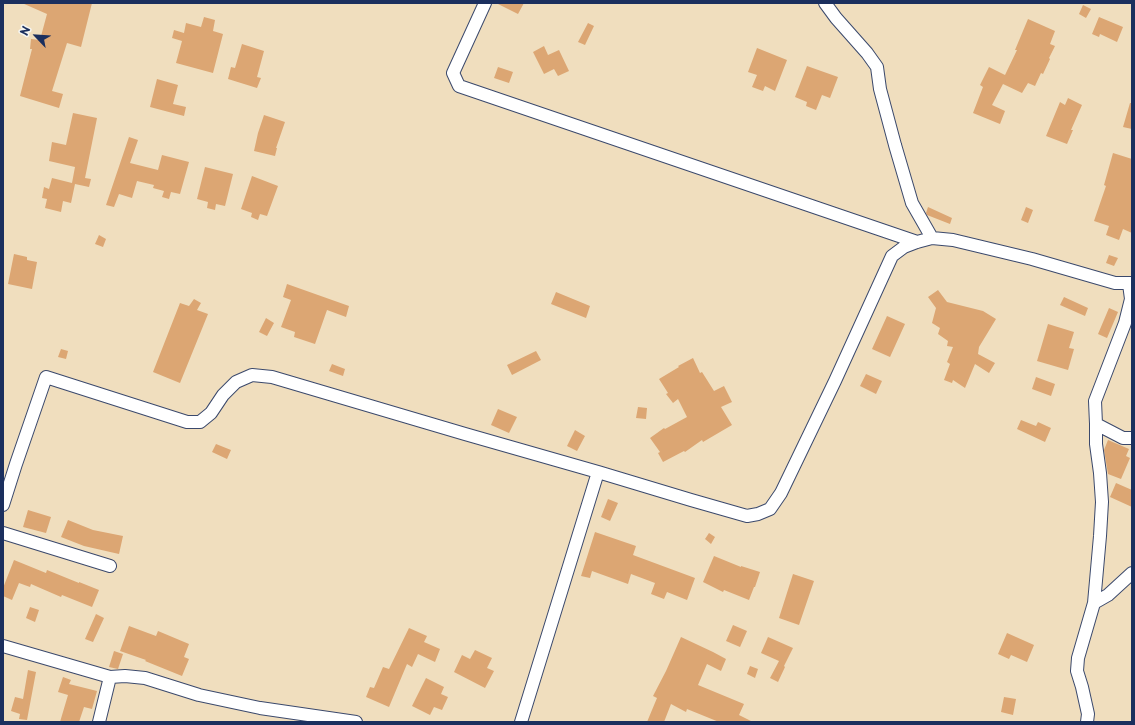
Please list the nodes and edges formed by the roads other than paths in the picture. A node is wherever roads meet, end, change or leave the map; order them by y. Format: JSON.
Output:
{"nodes":[{"id":1,"x":485,"y":3,"type":"edge"},
{"id":2,"x":826,"y":3,"type":"edge"},
{"id":3,"x":932,"y":238,"type":"junction"},
{"id":4,"x":917,"y":242,"type":"junction"},
{"id":5,"x":1130,"y":284,"type":"edge"},
{"id":6,"x":1096,"y":424,"type":"junction"},
{"id":7,"x":1132,"y":438,"type":"edge"},
{"id":8,"x":598,"y":472,"type":"junction"},
{"id":9,"x":3,"y":504,"type":"edge"},
{"id":10,"x":3,"y":533,"type":"edge"},
{"id":11,"x":110,"y":566,"type":"dead end"},
{"id":12,"x":1132,"y":573,"type":"edge"},
{"id":13,"x":1094,"y":603,"type":"junction"},
{"id":14,"x":3,"y":646,"type":"edge"},
{"id":15,"x":110,"y":677,"type":"junction"},
{"id":16,"x":99,"y":722,"type":"edge"},
{"id":17,"x":356,"y":722,"type":"edge"},
{"id":18,"x":521,"y":722,"type":"edge"},
{"id":19,"x":1087,"y":722,"type":"edge"}],
"edges":[{"from":1,"to":4,"type":"street"},
{"from":2,"to":3,"type":"street"},
{"from":3,"to":4,"type":"street"},
{"from":3,"to":5,"type":"street"},
{"from":4,"to":8,"type":"street"},
{"from":5,"to":6,"type":"street"},
{"from":6,"to":7,"type":"street"},
{"from":6,"to":13,"type":"street"},
{"from":8,"to":9,"type":"street"},
{"from":8,"to":18,"type":"street"},
{"from":10,"to":11,"type":"street"},
{"from":12,"to":13,"type":"street"},
{"from":13,"to":19,"type":"street"},
{"from":14,"to":15,"type":"street"},
{"from":15,"to":16,"type":"street"},
{"from":15,"to":17,"type":"street"}]}
